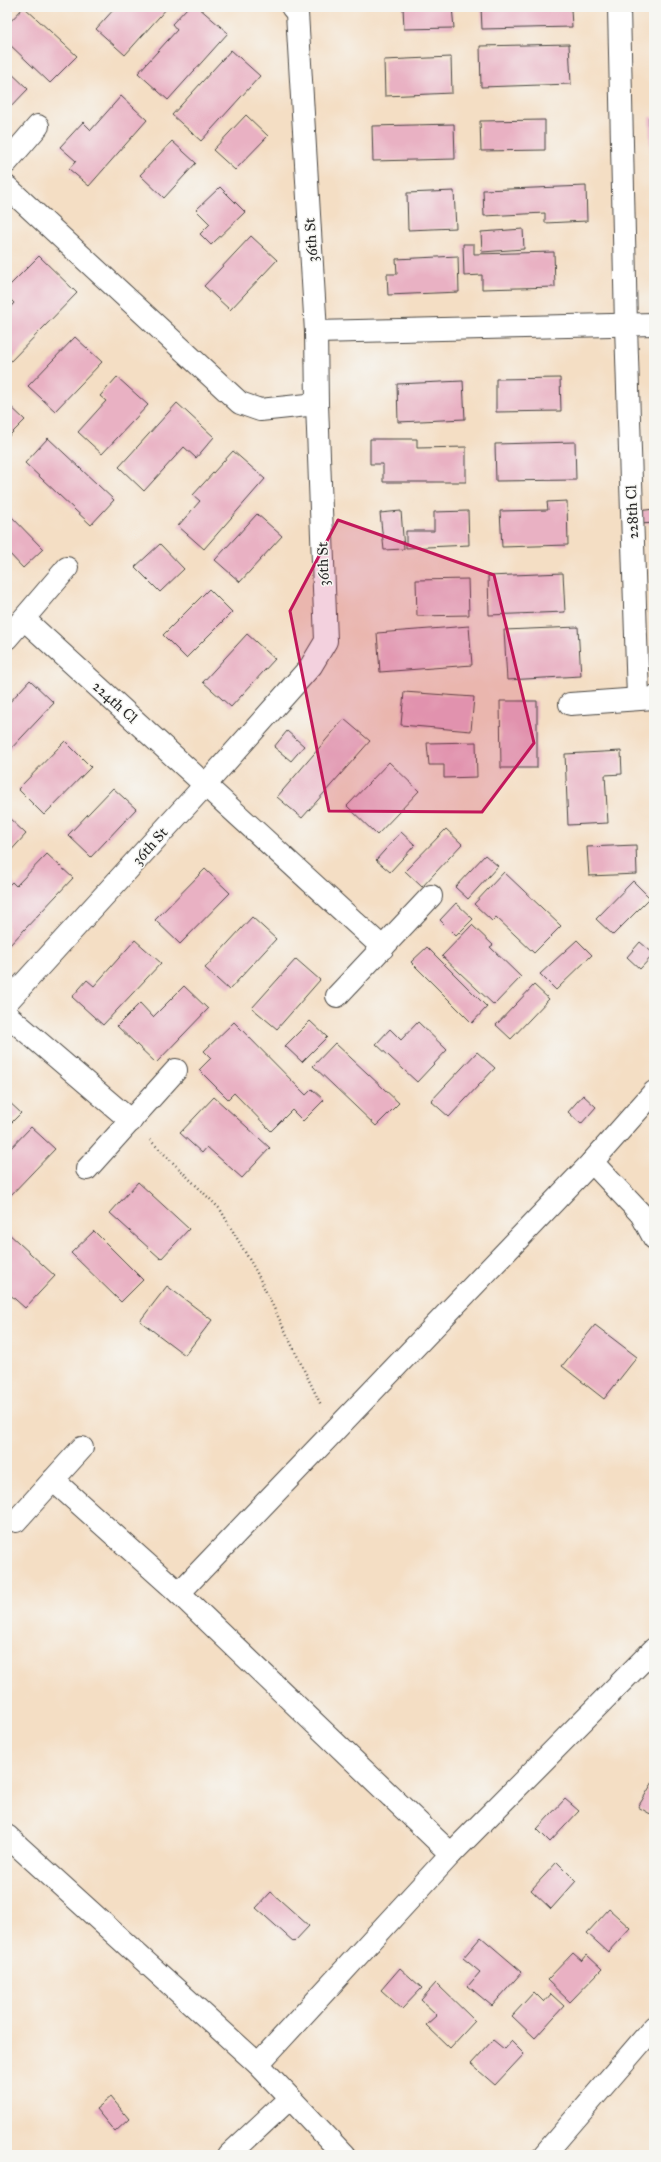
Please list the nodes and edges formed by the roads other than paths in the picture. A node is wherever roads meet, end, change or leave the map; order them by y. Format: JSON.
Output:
{"nodes":[{"id":1,"x":292,"y":7,"type":"edge"},
{"id":2,"x":619,"y":7,"type":"edge"},
{"id":3,"x":38,"y":126,"type":"dead end"},
{"id":4,"x":7,"y":162,"type":"edge"},
{"id":5,"x":7,"y":186,"type":"edge"},
{"id":6,"x":654,"y":324,"type":"edge"},
{"id":7,"x":626,"y":326,"type":"junction"},
{"id":8,"x":316,"y":332,"type":"junction"},
{"id":9,"x":317,"y":404,"type":"junction"},
{"id":10,"x":68,"y":568,"type":"dead end"},
{"id":11,"x":24,"y":619,"type":"junction"},
{"id":12,"x":7,"y":638,"type":"edge"},
{"id":13,"x":646,"y":698,"type":"edge"},
{"id":14,"x":570,"y":704,"type":"dead end"},
{"id":15,"x":206,"y":784,"type":"junction"},
{"id":16,"x":431,"y":896,"type":"dead end"},
{"id":17,"x":383,"y":948,"type":"junction"},
{"id":18,"x":337,"y":996,"type":"dead end"},
{"id":19,"x":7,"y":1002,"type":"edge"},
{"id":20,"x":7,"y":1014,"type":"edge"},
{"id":21,"x":176,"y":1070,"type":"dead end"},
{"id":22,"x":654,"y":1092,"type":"edge"},
{"id":23,"x":131,"y":1121,"type":"junction"},
{"id":24,"x":592,"y":1162,"type":"junction"},
{"id":25,"x":86,"y":1169,"type":"dead end"},
{"id":26,"x":654,"y":1238,"type":"edge"},
{"id":27,"x":82,"y":1448,"type":"dead end"},
{"id":28,"x":54,"y":1480,"type":"junction"},
{"id":29,"x":16,"y":1521,"type":"dead end"},
{"id":30,"x":179,"y":1593,"type":"junction"},
{"id":31,"x":654,"y":1649,"type":"edge"},
{"id":32,"x":7,"y":1836,"type":"edge"},
{"id":33,"x":451,"y":1854,"type":"junction"},
{"id":34,"x":652,"y":2033,"type":"edge"},
{"id":35,"x":258,"y":2064,"type":"junction"},
{"id":36,"x":290,"y":2098,"type":"junction"},
{"id":37,"x":229,"y":2155,"type":"edge"},
{"id":38,"x":344,"y":2155,"type":"edge"},
{"id":39,"x":544,"y":2155,"type":"edge"}],
"edges":[{"from":1,"to":8,"type":"street","name":"36th St"},
{"from":2,"to":7,"type":"street","name":"228th Cl"},
{"from":3,"to":4,"type":"street"},
{"from":5,"to":9,"type":"street"},
{"from":6,"to":7,"type":"street"},
{"from":7,"to":8,"type":"street"},
{"from":7,"to":13,"type":"street","name":"228th Cl"},
{"from":8,"to":9,"type":"street","name":"36th St"},
{"from":9,"to":15,"type":"street","name":"36th St"},
{"from":10,"to":11,"type":"street"},
{"from":11,"to":12,"type":"street"},
{"from":11,"to":15,"type":"street","name":"224th Cl"},
{"from":13,"to":14,"type":"street"},
{"from":15,"to":17,"type":"street","name":"224th Cl"},
{"from":15,"to":19,"type":"street","name":"36th St"},
{"from":16,"to":17,"type":"street"},
{"from":17,"to":18,"type":"street"},
{"from":20,"to":23,"type":"street"},
{"from":21,"to":23,"type":"street"},
{"from":22,"to":24,"type":"street"},
{"from":23,"to":25,"type":"street"},
{"from":24,"to":26,"type":"street"},
{"from":24,"to":30,"type":"street"},
{"from":27,"to":28,"type":"street"},
{"from":28,"to":29,"type":"street"},
{"from":28,"to":30,"type":"street"},
{"from":30,"to":33,"type":"street"},
{"from":31,"to":33,"type":"street"},
{"from":32,"to":35,"type":"street"},
{"from":33,"to":35,"type":"street"},
{"from":34,"to":39,"type":"street"},
{"from":35,"to":36,"type":"street"},
{"from":36,"to":37,"type":"street"},
{"from":36,"to":38,"type":"street"}]}
